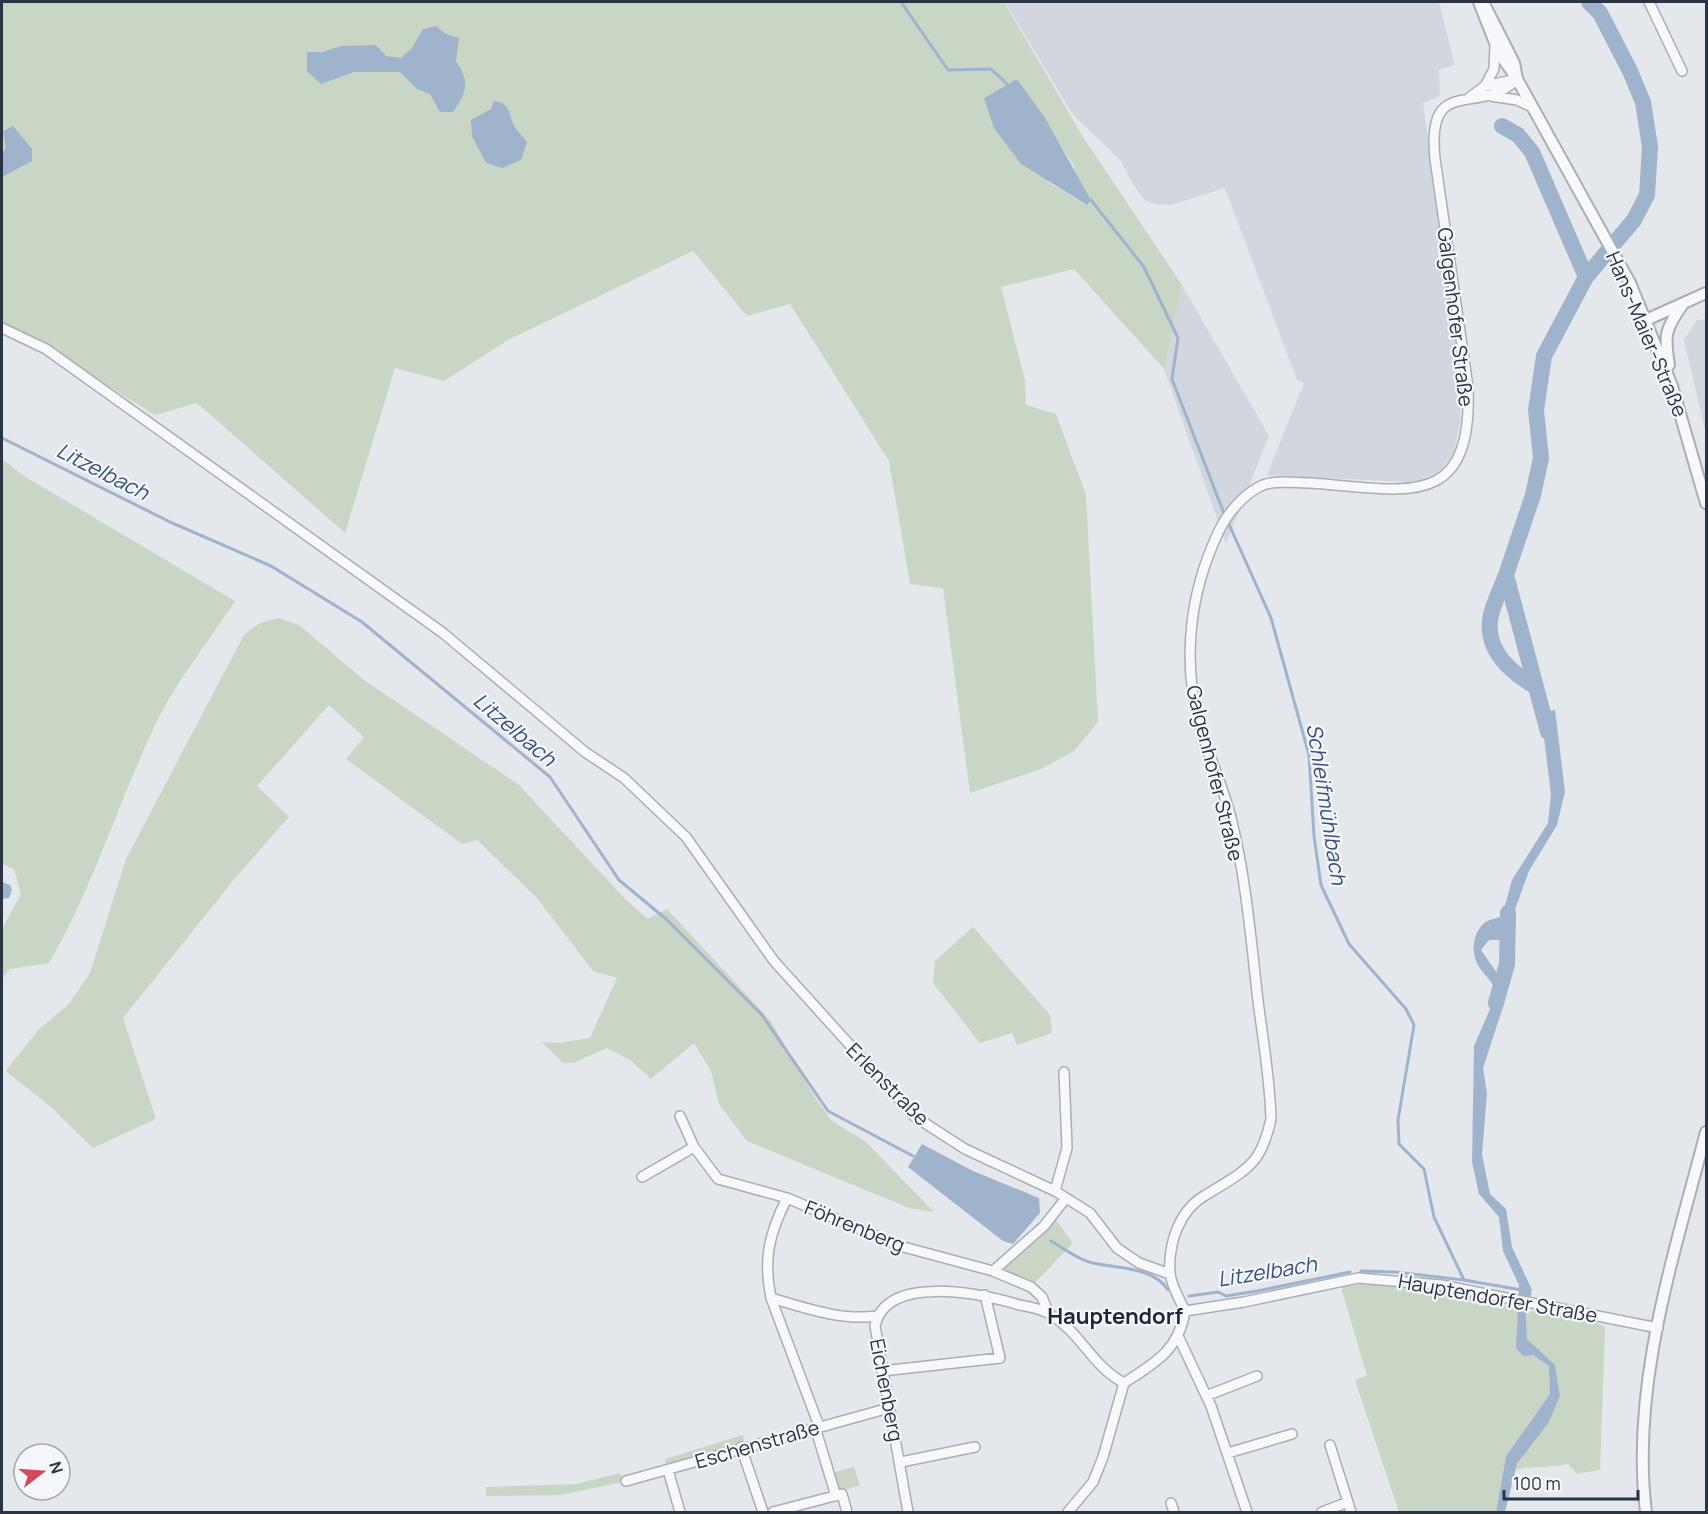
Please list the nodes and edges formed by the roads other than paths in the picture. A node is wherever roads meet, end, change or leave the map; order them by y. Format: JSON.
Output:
{"nodes":[{"id":1,"x":1481,"y":2,"type":"edge"},
{"id":2,"x":1649,"y":2,"type":"edge"},
{"id":3,"x":1495,"y":43,"type":"junction"},
{"id":4,"x":1682,"y":71,"type":"dead end"},
{"id":5,"x":1517,"y":79,"type":"junction"},
{"id":6,"x":1486,"y":91,"type":"junction"},
{"id":7,"x":1532,"y":107,"type":"junction"},
{"id":8,"x":1707,"y":293,"type":"edge"},
{"id":9,"x":1683,"y":304,"type":"junction"},
{"id":10,"x":1646,"y":320,"type":"junction"},
{"id":11,"x":2,"y":328,"type":"edge"},
{"id":12,"x":1672,"y":386,"type":"junction"},
{"id":13,"x":1707,"y":503,"type":"edge"},
{"id":14,"x":1064,"y":1072,"type":"dead end"},
{"id":15,"x":680,"y":1116,"type":"dead end"},
{"id":16,"x":1707,"y":1132,"type":"edge"},
{"id":17,"x":694,"y":1147,"type":"junction"},
{"id":18,"x":642,"y":1177,"type":"dead end"},
{"id":19,"x":1055,"y":1191,"type":"junction"},
{"id":20,"x":787,"y":1198,"type":"junction"},
{"id":21,"x":1066,"y":1198,"type":"junction"},
{"id":22,"x":993,"y":1271,"type":"junction"},
{"id":23,"x":1170,"y":1274,"type":"junction"},
{"id":24,"x":985,"y":1295,"type":"junction"},
{"id":25,"x":771,"y":1298,"type":"junction"},
{"id":26,"x":1185,"y":1311,"type":"junction"},
{"id":27,"x":1048,"y":1312,"type":"junction"},
{"id":28,"x":877,"y":1316,"type":"junction"},
{"id":29,"x":1658,"y":1328,"type":"junction"},
{"id":30,"x":1179,"y":1338,"type":"junction"},
{"id":31,"x":882,"y":1371,"type":"junction"},
{"id":32,"x":1257,"y":1376,"type":"dead end"},
{"id":33,"x":1124,"y":1383,"type":"junction"},
{"id":34,"x":1206,"y":1396,"type":"junction"},
{"id":35,"x":889,"y":1408,"type":"junction"},
{"id":36,"x":817,"y":1427,"type":"junction"},
{"id":37,"x":1292,"y":1434,"type":"dead end"},
{"id":38,"x":1330,"y":1445,"type":"dead end"},
{"id":39,"x":741,"y":1447,"type":"junction"},
{"id":40,"x":975,"y":1447,"type":"dead end"},
{"id":41,"x":1228,"y":1453,"type":"junction"},
{"id":42,"x":901,"y":1462,"type":"junction"},
{"id":43,"x":668,"y":1470,"type":"junction"},
{"id":44,"x":626,"y":1482,"type":"dead end"},
{"id":45,"x":836,"y":1496,"type":"junction"},
{"id":46,"x":1347,"y":1502,"type":"junction"},
{"id":47,"x":680,"y":1512,"type":"edge"},
{"id":48,"x":763,"y":1512,"type":"edge"},
{"id":49,"x":773,"y":1512,"type":"edge"},
{"id":50,"x":847,"y":1512,"type":"edge"},
{"id":51,"x":909,"y":1512,"type":"edge"},
{"id":52,"x":1068,"y":1512,"type":"edge"},
{"id":53,"x":1247,"y":1512,"type":"edge"},
{"id":54,"x":1322,"y":1512,"type":"edge"},
{"id":55,"x":1351,"y":1512,"type":"edge"},
{"id":56,"x":1646,"y":1512,"type":"edge"}],
"edges":[{"from":1,"to":3,"type":"street","name":"Hans-Maier-Straße"},
{"from":1,"to":5,"type":"street","name":"Hans-Maier-Straße"},
{"from":2,"to":4,"type":"street"},
{"from":3,"to":5,"type":"street","name":"Hans-Maier-Straße"},
{"from":3,"to":6,"type":"street"},
{"from":5,"to":6,"type":"street","name":"Galgenhofer Straße"},
{"from":5,"to":7,"type":"street","name":"Hans-Maier-Straße"},
{"from":6,"to":7,"type":"street","name":"Galgenhofer Straße"},
{"from":6,"to":23,"type":"street","name":"Galgenhofer Straße"},
{"from":7,"to":10,"type":"street","name":"Hans-Maier-Straße"},
{"from":8,"to":9,"type":"street"},
{"from":9,"to":10,"type":"street"},
{"from":9,"to":12,"type":"street"},
{"from":10,"to":12,"type":"street","name":"Hans-Maier-Straße"},
{"from":11,"to":19,"type":"street","name":"Erlenstraße"},
{"from":12,"to":13,"type":"street","name":"Hans-Maier-Straße"},
{"from":14,"to":19,"type":"street"},
{"from":15,"to":17,"type":"street","name":"Föhrenberg"},
{"from":16,"to":29,"type":"street"},
{"from":17,"to":18,"type":"street"},
{"from":17,"to":20,"type":"street","name":"Föhrenberg"},
{"from":19,"to":21,"type":"street","name":"Erlenstraße"},
{"from":20,"to":22,"type":"street","name":"Föhrenberg"},
{"from":20,"to":25,"type":"street"},
{"from":21,"to":22,"type":"street"},
{"from":21,"to":23,"type":"street","name":"Erlenstraße"},
{"from":22,"to":27,"type":"street","name":"Föhrenberg"},
{"from":23,"to":26,"type":"street"},
{"from":24,"to":27,"type":"street","name":"Eichenberg"},
{"from":24,"to":28,"type":"street","name":"Eichenberg"},
{"from":24,"to":31,"type":"street"},
{"from":25,"to":28,"type":"street"},
{"from":25,"to":36,"type":"street"},
{"from":26,"to":29,"type":"street","name":"Hauptendorfer Straße"},
{"from":26,"to":30,"type":"street"},
{"from":27,"to":33,"type":"street","name":"Eichenberg"},
{"from":28,"to":31,"type":"street","name":"Eichenberg"},
{"from":29,"to":56,"type":"street"},
{"from":30,"to":33,"type":"street"},
{"from":30,"to":34,"type":"street"},
{"from":31,"to":35,"type":"street","name":"Eichenberg"},
{"from":32,"to":34,"type":"street"},
{"from":33,"to":52,"type":"street"},
{"from":34,"to":41,"type":"street"},
{"from":35,"to":36,"type":"street","name":"Eschenstraße"},
{"from":35,"to":42,"type":"street","name":"Eichenberg"},
{"from":36,"to":39,"type":"street","name":"Eschenstraße"},
{"from":36,"to":45,"type":"street"},
{"from":37,"to":41,"type":"street"},
{"from":38,"to":46,"type":"street"},
{"from":39,"to":43,"type":"street","name":"Eschenstraße"},
{"from":39,"to":48,"type":"street"},
{"from":40,"to":42,"type":"street","name":"Eichenberg"},
{"from":41,"to":53,"type":"street"},
{"from":42,"to":51,"type":"street","name":"Eichenberg"},
{"from":43,"to":44,"type":"street","name":"Eschenstraße"},
{"from":43,"to":47,"type":"street"},
{"from":45,"to":49,"type":"street"},
{"from":45,"to":50,"type":"street"},
{"from":46,"to":54,"type":"street"},
{"from":46,"to":55,"type":"street"}]}
